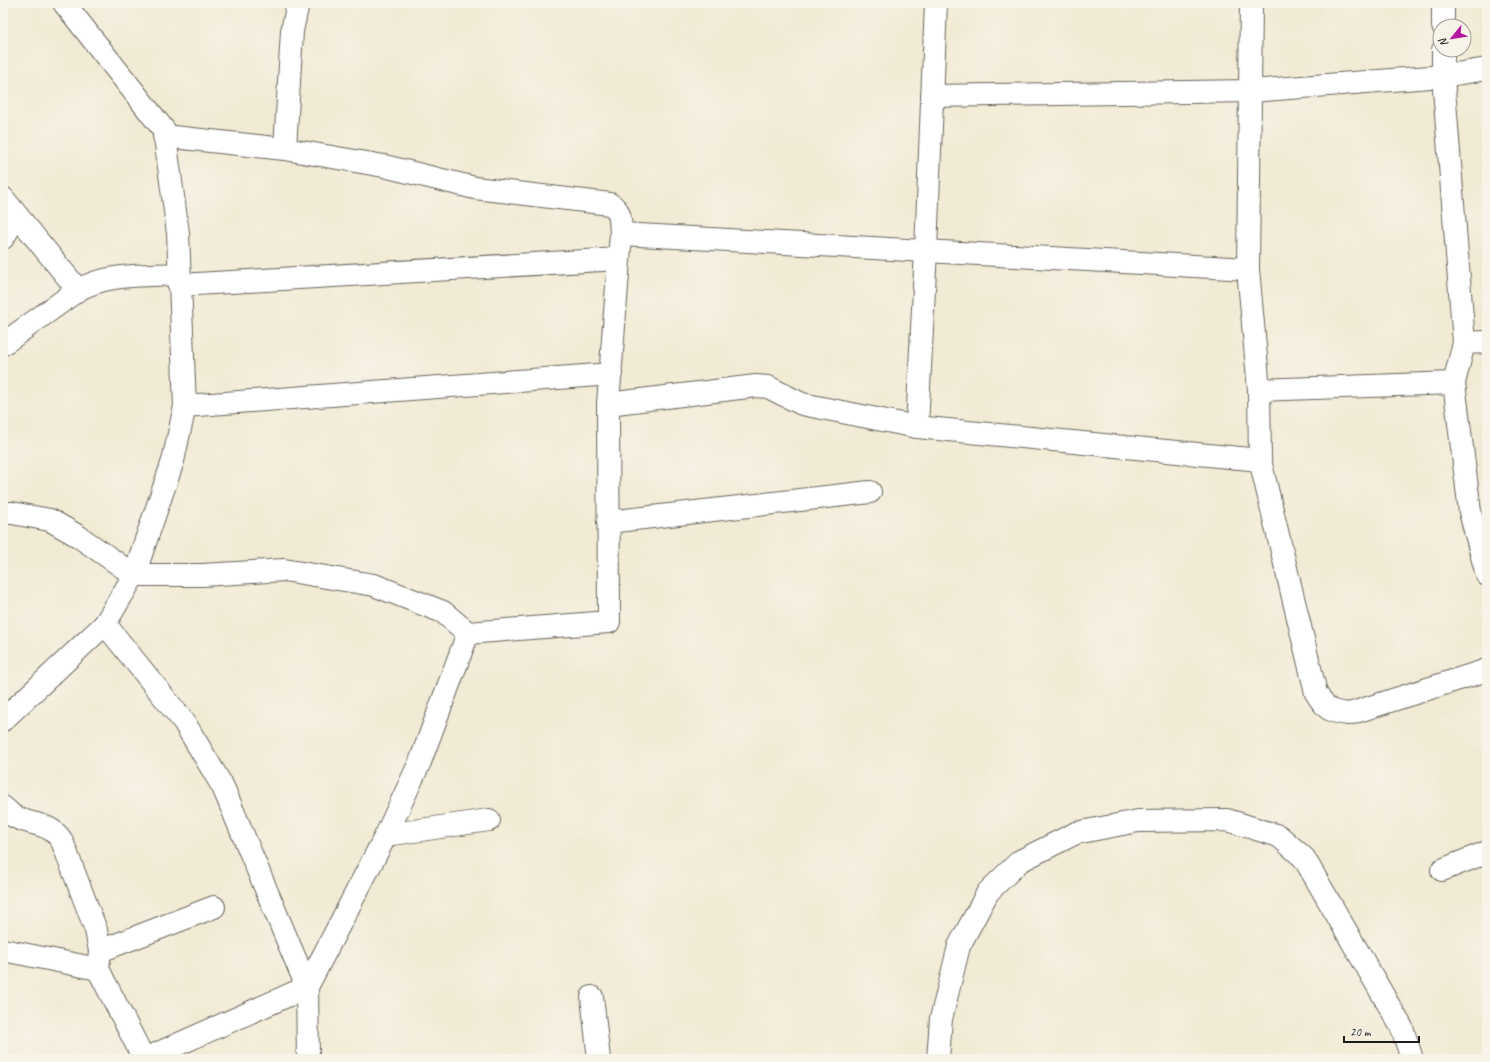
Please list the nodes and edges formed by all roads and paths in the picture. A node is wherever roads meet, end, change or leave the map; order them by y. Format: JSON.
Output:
{"nodes":[{"id":1,"x":64,"y":3,"type":"edge"},
{"id":2,"x":298,"y":3,"type":"edge"},
{"id":3,"x":936,"y":3,"type":"edge"},
{"id":4,"x":1250,"y":3,"type":"edge"},
{"id":5,"x":1443,"y":3,"type":"edge"},
{"id":6,"x":1443,"y":18,"type":"edge"},
{"id":7,"x":1443,"y":58,"type":"edge"},
{"id":8,"x":1487,"y":69,"type":"edge"},
{"id":9,"x":1443,"y":76,"type":"junction"},
{"id":10,"x":1251,"y":91,"type":"junction"},
{"id":11,"x":932,"y":96,"type":"junction"},
{"id":12,"x":164,"y":136,"type":"junction"},
{"id":13,"x":285,"y":149,"type":"junction"},
{"id":14,"x":3,"y":198,"type":"edge"},
{"id":15,"x":17,"y":216,"type":"junction"},
{"id":16,"x":621,"y":234,"type":"junction"},
{"id":17,"x":3,"y":238,"type":"edge"},
{"id":18,"x":926,"y":250,"type":"junction"},
{"id":19,"x":619,"y":259,"type":"junction"},
{"id":20,"x":1248,"y":269,"type":"junction"},
{"id":21,"x":179,"y":279,"type":"junction"},
{"id":22,"x":78,"y":290,"type":"junction"},
{"id":23,"x":1487,"y":342,"type":"edge"},
{"id":24,"x":1464,"y":343,"type":"junction"},
{"id":25,"x":3,"y":344,"type":"edge"},
{"id":26,"x":611,"y":374,"type":"junction"},
{"id":27,"x":1454,"y":383,"type":"junction"},
{"id":28,"x":1259,"y":390,"type":"junction"},
{"id":29,"x":608,"y":404,"type":"junction"},
{"id":30,"x":185,"y":406,"type":"junction"},
{"id":31,"x":917,"y":427,"type":"junction"},
{"id":32,"x":1260,"y":460,"type":"junction"},
{"id":33,"x":870,"y":492,"type":"dead end"},
{"id":34,"x":3,"y":513,"type":"edge"},
{"id":35,"x":608,"y":522,"type":"junction"},
{"id":36,"x":1487,"y":574,"type":"edge"},
{"id":37,"x":134,"y":575,"type":"junction"},
{"id":38,"x":105,"y":624,"type":"junction"},
{"id":39,"x":468,"y":633,"type":"junction"},
{"id":40,"x":1487,"y":670,"type":"edge"},
{"id":41,"x":3,"y":720,"type":"edge"},
{"id":42,"x":3,"y":807,"type":"edge"},
{"id":43,"x":488,"y":820,"type":"dead end"},
{"id":44,"x":386,"y":836,"type":"junction"},
{"id":45,"x":1487,"y":852,"type":"edge"},
{"id":46,"x":1442,"y":870,"type":"dead end"},
{"id":47,"x":214,"y":907,"type":"dead end"},
{"id":48,"x":3,"y":950,"type":"edge"},
{"id":49,"x":99,"y":960,"type":"junction"},
{"id":50,"x":307,"y":987,"type":"junction"},
{"id":51,"x":592,"y":997,"type":"dead end"},
{"id":52,"x":145,"y":1059,"type":"edge"},
{"id":53,"x":308,"y":1059,"type":"edge"},
{"id":54,"x":599,"y":1059,"type":"edge"},
{"id":55,"x":938,"y":1059,"type":"edge"},
{"id":56,"x":1412,"y":1059,"type":"edge"}],
"edges":[{"from":1,"to":12,"type":"street"},
{"from":2,"to":13,"type":"street"},
{"from":3,"to":11,"type":"street"},
{"from":4,"to":10,"type":"street"},
{"from":5,"to":6,"type":"street"},
{"from":7,"to":9,"type":"street"},
{"from":8,"to":9,"type":"street"},
{"from":9,"to":10,"type":"street"},
{"from":9,"to":24,"type":"street"},
{"from":10,"to":11,"type":"street"},
{"from":10,"to":20,"type":"street"},
{"from":11,"to":18,"type":"street"},
{"from":12,"to":13,"type":"street"},
{"from":12,"to":21,"type":"street"},
{"from":13,"to":16,"type":"street"},
{"from":14,"to":15,"type":"street"},
{"from":15,"to":17,"type":"street"},
{"from":15,"to":22,"type":"street"},
{"from":16,"to":18,"type":"street"},
{"from":16,"to":19,"type":"street"},
{"from":18,"to":20,"type":"street"},
{"from":18,"to":31,"type":"street"},
{"from":19,"to":21,"type":"street"},
{"from":19,"to":26,"type":"street"},
{"from":20,"to":28,"type":"street"},
{"from":21,"to":22,"type":"street"},
{"from":21,"to":30,"type":"street"},
{"from":22,"to":25,"type":"street"},
{"from":23,"to":24,"type":"street"},
{"from":24,"to":27,"type":"street"},
{"from":26,"to":29,"type":"street"},
{"from":26,"to":30,"type":"street"},
{"from":27,"to":28,"type":"street"},
{"from":27,"to":36,"type":"street"},
{"from":28,"to":32,"type":"street"},
{"from":29,"to":31,"type":"street"},
{"from":29,"to":35,"type":"street"},
{"from":30,"to":37,"type":"street"},
{"from":31,"to":32,"type":"street"},
{"from":32,"to":40,"type":"street"},
{"from":33,"to":35,"type":"street"},
{"from":34,"to":37,"type":"street"},
{"from":35,"to":39,"type":"street"},
{"from":37,"to":38,"type":"street"},
{"from":37,"to":39,"type":"street"},
{"from":38,"to":41,"type":"street"},
{"from":38,"to":50,"type":"street"},
{"from":39,"to":44,"type":"street"},
{"from":42,"to":49,"type":"street"},
{"from":43,"to":44,"type":"street"},
{"from":44,"to":50,"type":"street"},
{"from":45,"to":46,"type":"street"},
{"from":47,"to":49,"type":"street"},
{"from":48,"to":49,"type":"street"},
{"from":49,"to":52,"type":"street"},
{"from":50,"to":52,"type":"street"},
{"from":50,"to":53,"type":"street"},
{"from":51,"to":54,"type":"street"},
{"from":55,"to":56,"type":"street"}]}
